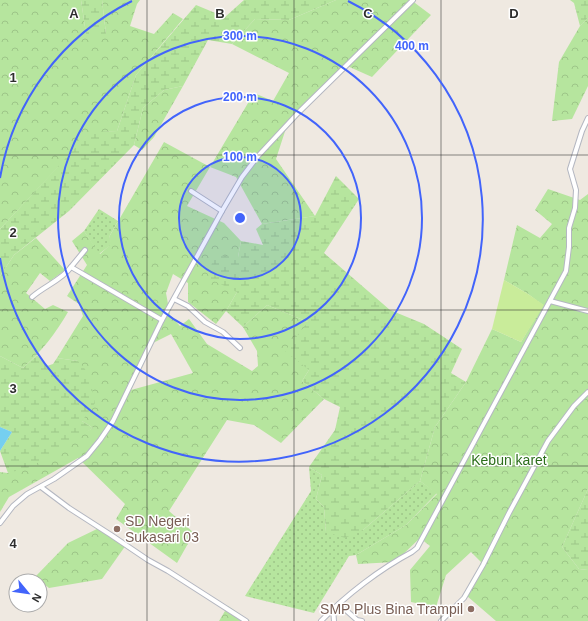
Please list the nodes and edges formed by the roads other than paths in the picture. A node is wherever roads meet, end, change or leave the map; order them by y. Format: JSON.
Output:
{"nodes":[{"id":1,"x":413,"y":0,"type":"edge"},
{"id":2,"x":588,"y":118,"type":"edge"},
{"id":3,"x":191,"y":191,"type":"dead end"},
{"id":4,"x":222,"y":211,"type":"junction"},
{"id":5,"x":85,"y":250,"type":"dead end"},
{"id":6,"x":71,"y":267,"type":"junction"},
{"id":7,"x":32,"y":297,"type":"dead end"},
{"id":8,"x":174,"y":299,"type":"junction"},
{"id":9,"x":550,"y":301,"type":"junction"},
{"id":10,"x":588,"y":310,"type":"edge"},
{"id":11,"x":162,"y":320,"type":"junction"},
{"id":12,"x":240,"y":348,"type":"dead end"},
{"id":13,"x":588,"y":392,"type":"edge"},
{"id":14,"x":41,"y":487,"type":"junction"},
{"id":15,"x":0,"y":523,"type":"edge"},
{"id":16,"x":339,"y":604,"type":"junction"},
{"id":17,"x":333,"y":609,"type":"junction"},
{"id":18,"x":246,"y":621,"type":"edge"},
{"id":19,"x":321,"y":621,"type":"edge"},
{"id":20,"x":334,"y":621,"type":"edge"},
{"id":21,"x":362,"y":621,"type":"edge"},
{"id":22,"x":441,"y":621,"type":"edge"}],
"edges":[{"from":1,"to":4,"type":"street"},
{"from":2,"to":9,"type":"street"},
{"from":3,"to":4,"type":"street"},
{"from":4,"to":8,"type":"street"},
{"from":5,"to":6,"type":"street"},
{"from":6,"to":7,"type":"street"},
{"from":6,"to":11,"type":"street"},
{"from":8,"to":11,"type":"street"},
{"from":8,"to":12,"type":"street"},
{"from":9,"to":10,"type":"street"},
{"from":9,"to":16,"type":"street"},
{"from":11,"to":14,"type":"street"},
{"from":13,"to":22,"type":"street"},
{"from":14,"to":15,"type":"street"},
{"from":14,"to":18,"type":"street"},
{"from":16,"to":17,"type":"street"},
{"from":16,"to":21,"type":"street"},
{"from":17,"to":19,"type":"street"},
{"from":17,"to":20,"type":"street"}]}
